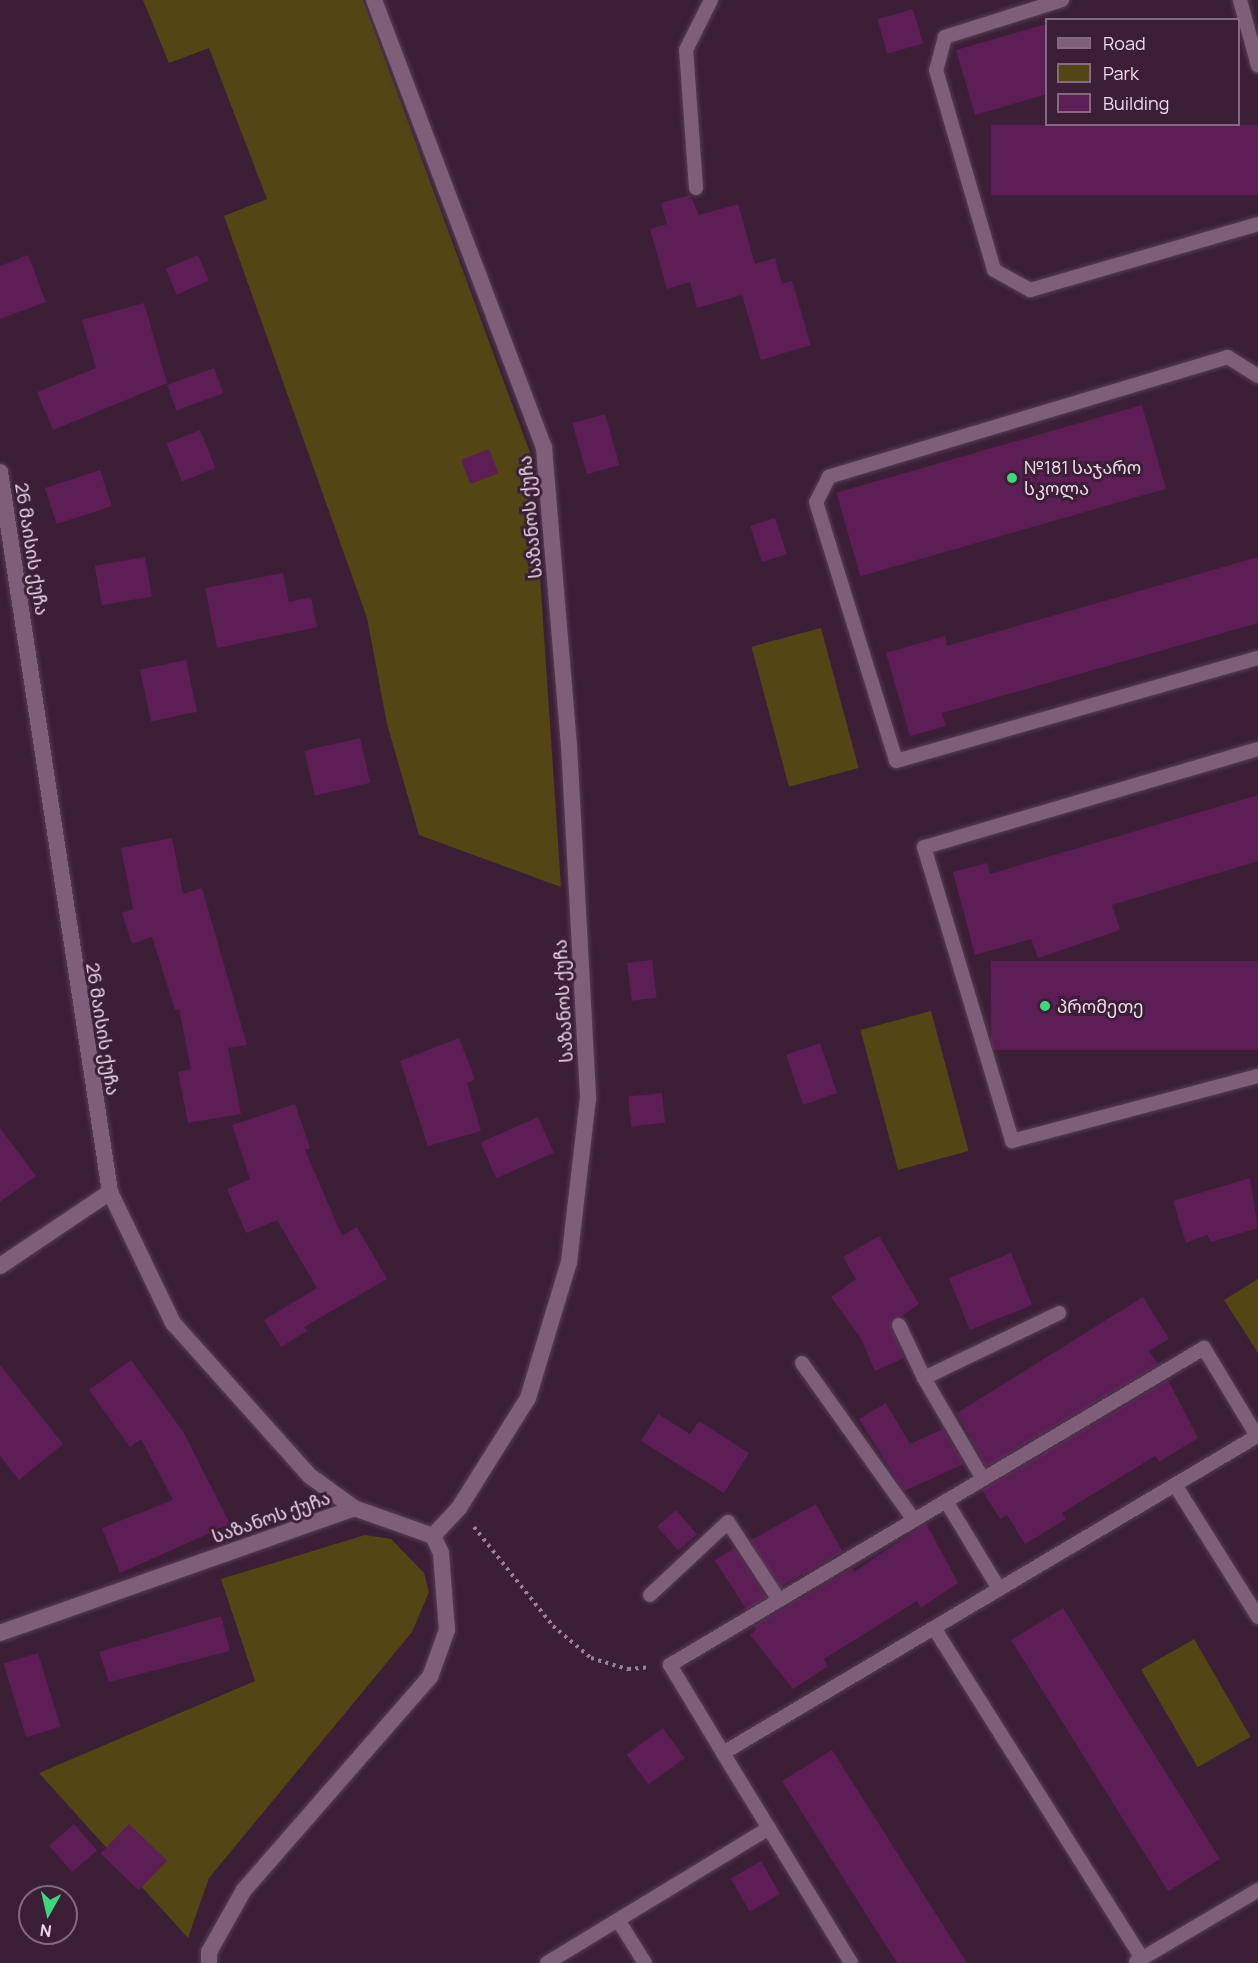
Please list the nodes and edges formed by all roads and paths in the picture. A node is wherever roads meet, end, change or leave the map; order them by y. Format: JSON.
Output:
{"nodes":[{"id":1,"x":375,"y":0,"type":"edge"},
{"id":2,"x":711,"y":0,"type":"edge"},
{"id":3,"x":1062,"y":0,"type":"edge"},
{"id":4,"x":1240,"y":0,"type":"edge"},
{"id":5,"x":1258,"y":66,"type":"edge"},
{"id":6,"x":696,"y":188,"type":"dead end"},
{"id":7,"x":1258,"y":224,"type":"edge"},
{"id":8,"x":1258,"y":376,"type":"edge"},
{"id":9,"x":0,"y":472,"type":"edge"},
{"id":10,"x":1258,"y":658,"type":"edge"},
{"id":11,"x":1258,"y":749,"type":"edge"},
{"id":12,"x":1258,"y":1076,"type":"edge"},
{"id":13,"x":110,"y":1192,"type":"junction"},
{"id":14,"x":0,"y":1266,"type":"edge"},
{"id":15,"x":1059,"y":1313,"type":"dead end"},
{"id":16,"x":899,"y":1325,"type":"dead end"},
{"id":17,"x":802,"y":1363,"type":"dead end"},
{"id":18,"x":924,"y":1378,"type":"junction"},
{"id":19,"x":982,"y":1479,"type":"junction"},
{"id":20,"x":1176,"y":1485,"type":"junction"},
{"id":21,"x":946,"y":1501,"type":"junction"},
{"id":22,"x":354,"y":1508,"type":"junction"},
{"id":23,"x":459,"y":1508,"type":"junction"},
{"id":24,"x":914,"y":1520,"type":"junction"},
{"id":25,"x":433,"y":1536,"type":"junction"},
{"id":26,"x":999,"y":1589,"type":"junction"},
{"id":27,"x":650,"y":1595,"type":"dead end"},
{"id":28,"x":779,"y":1600,"type":"junction"},
{"id":29,"x":1258,"y":1617,"type":"edge"},
{"id":30,"x":934,"y":1628,"type":"junction"},
{"id":31,"x":0,"y":1633,"type":"edge"},
{"id":32,"x":670,"y":1665,"type":"junction"},
{"id":33,"x":723,"y":1753,"type":"junction"},
{"id":34,"x":768,"y":1828,"type":"junction"},
{"id":35,"x":1258,"y":1890,"type":"edge"},
{"id":36,"x":618,"y":1920,"type":"junction"},
{"id":37,"x":1138,"y":1961,"type":"edge"},
{"id":38,"x":209,"y":1963,"type":"edge"},
{"id":39,"x":547,"y":1963,"type":"edge"},
{"id":40,"x":645,"y":1963,"type":"edge"},
{"id":41,"x":851,"y":1963,"type":"edge"}],
"edges":[{"from":1,"to":23,"type":"street","name":"საზანოს ქუჩა"},
{"from":2,"to":6,"type":"lane"},
{"from":3,"to":7,"type":"lane"},
{"from":4,"to":5,"type":"lane"},
{"from":8,"to":10,"type":"lane"},
{"from":9,"to":13,"type":"street","name":"26 მაისის ქუჩა"},
{"from":11,"to":12,"type":"lane"},
{"from":13,"to":14,"type":"street"},
{"from":13,"to":22,"type":"street","name":"26 მაისის ქუჩა"},
{"from":15,"to":18,"type":"lane"},
{"from":16,"to":18,"type":"lane"},
{"from":17,"to":24,"type":"lane"},
{"from":18,"to":19,"type":"lane"},
{"from":19,"to":20,"type":"lane"},
{"from":19,"to":21,"type":"lane"},
{"from":20,"to":26,"type":"lane"},
{"from":20,"to":29,"type":"lane"},
{"from":21,"to":24,"type":"lane"},
{"from":21,"to":26,"type":"lane"},
{"from":22,"to":25,"type":"street","name":"საზანოს ქუჩა"},
{"from":22,"to":31,"type":"street","name":"საზანოს ქუჩა"},
{"from":23,"to":25,"type":"street","name":"საზანოს ქუჩა"},
{"from":23,"to":32,"type":"path"},
{"from":24,"to":28,"type":"lane"},
{"from":25,"to":38,"type":"street"},
{"from":26,"to":30,"type":"lane"},
{"from":27,"to":28,"type":"lane"},
{"from":28,"to":32,"type":"lane"},
{"from":30,"to":33,"type":"lane"},
{"from":30,"to":37,"type":"lane"},
{"from":32,"to":33,"type":"lane"},
{"from":33,"to":34,"type":"lane"},
{"from":34,"to":36,"type":"lane"},
{"from":34,"to":41,"type":"lane"},
{"from":35,"to":37,"type":"lane"},
{"from":36,"to":39,"type":"lane"},
{"from":36,"to":40,"type":"lane"}]}
